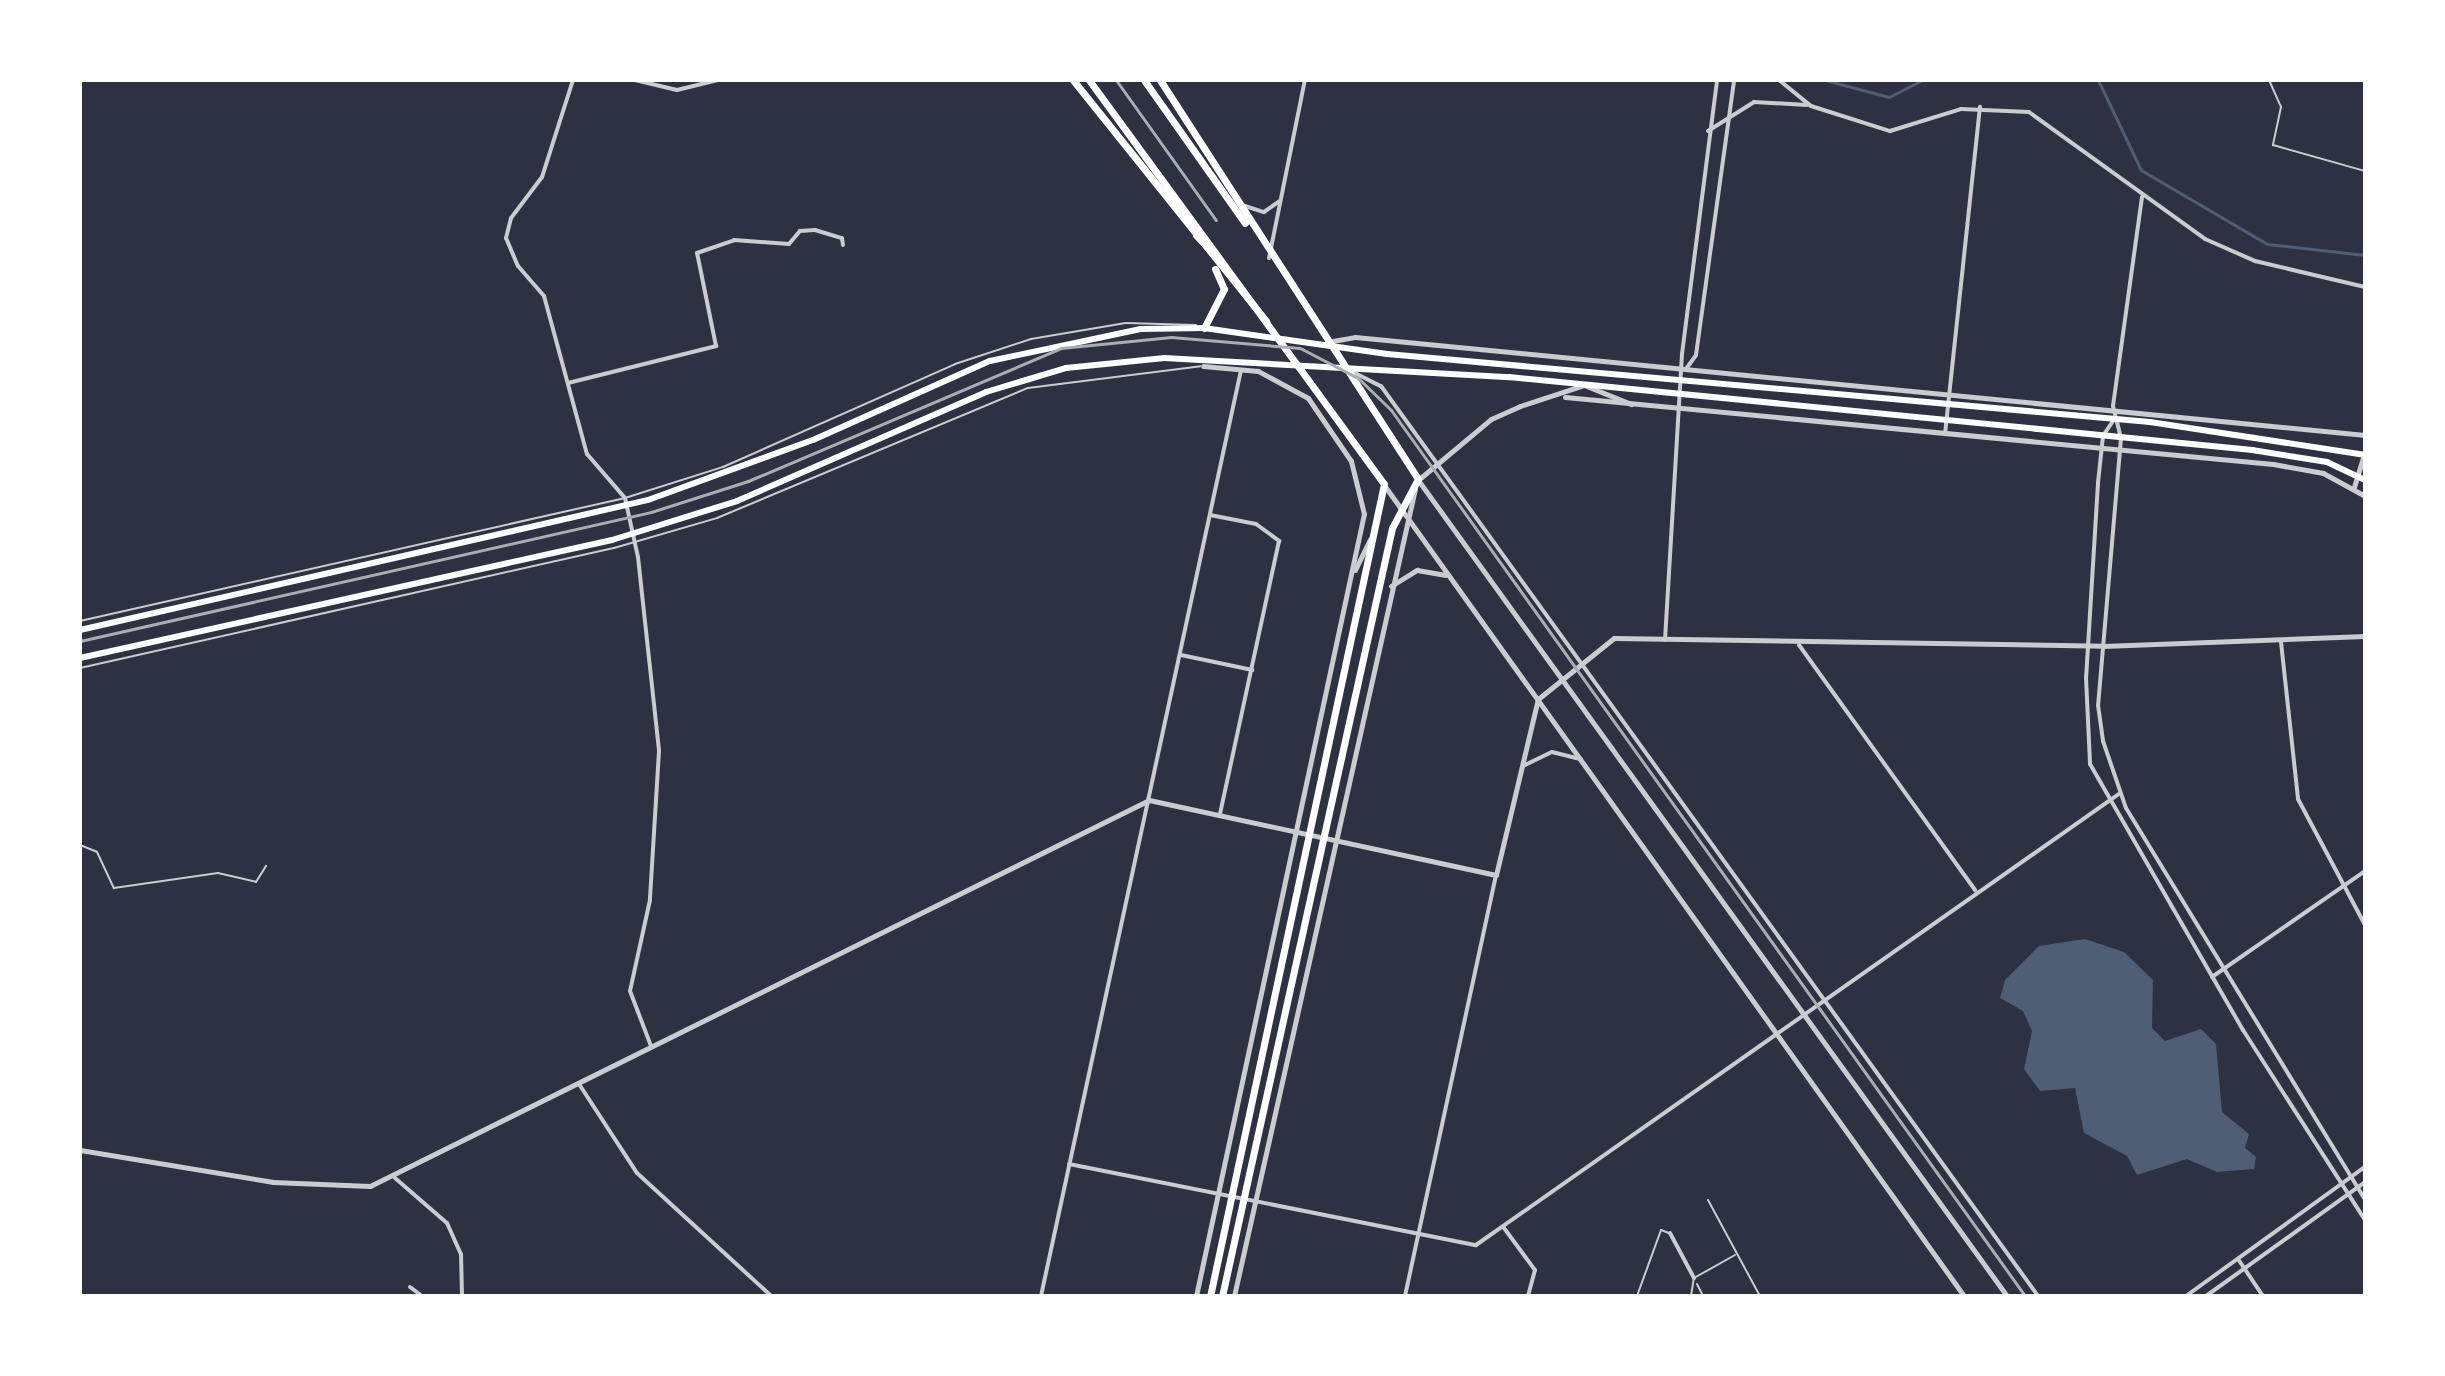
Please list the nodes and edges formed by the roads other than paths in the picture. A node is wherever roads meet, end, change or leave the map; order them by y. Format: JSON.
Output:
{"nodes":[{"id":1,"x":573,"y":80,"type":"edge"},
{"id":2,"x":635,"y":80,"type":"edge"},
{"id":3,"x":718,"y":80,"type":"edge"},
{"id":4,"x":1073,"y":80,"type":"edge"},
{"id":5,"x":1089,"y":80,"type":"edge"},
{"id":6,"x":1144,"y":80,"type":"edge"},
{"id":7,"x":1160,"y":80,"type":"edge"},
{"id":8,"x":1305,"y":80,"type":"edge"},
{"id":9,"x":1717,"y":80,"type":"edge"},
{"id":10,"x":1734,"y":80,"type":"edge"},
{"id":11,"x":1779,"y":80,"type":"edge"},
{"id":12,"x":2269,"y":80,"type":"edge"},
{"id":13,"x":1811,"y":106,"type":"junction"},
{"id":14,"x":1980,"y":107,"type":"junction"},
{"id":15,"x":1723,"y":123,"type":"junction"},
{"id":16,"x":1708,"y":131,"type":"junction"},
{"id":17,"x":2365,"y":171,"type":"edge"},
{"id":18,"x":2142,"y":197,"type":"junction"},
{"id":19,"x":1280,"y":201,"type":"junction"},
{"id":20,"x":1239,"y":204,"type":"junction"},
{"id":21,"x":1189,"y":228,"type":"junction"},
{"id":22,"x":843,"y":245,"type":"dead end"},
{"id":23,"x":1200,"y":247,"type":"junction"},
{"id":24,"x":1269,"y":258,"type":"junction"},
{"id":25,"x":1240,"y":281,"type":"junction"},
{"id":26,"x":2365,"y":287,"type":"edge"},
{"id":27,"x":1204,"y":328,"type":"junction"},
{"id":28,"x":1282,"y":337,"type":"junction"},
{"id":29,"x":1325,"y":343,"type":"junction"},
{"id":30,"x":1296,"y":362,"type":"junction"},
{"id":31,"x":1339,"y":365,"type":"junction"},
{"id":32,"x":1203,"y":366,"type":"joint"},
{"id":33,"x":1242,"y":368,"type":"junction"},
{"id":34,"x":1686,"y":369,"type":"junction"},
{"id":35,"x":1685,"y":381,"type":"junction"},
{"id":36,"x":568,"y":383,"type":"junction"},
{"id":37,"x":1584,"y":385,"type":"junction"},
{"id":38,"x":1949,"y":392,"type":"junction"},
{"id":39,"x":1684,"y":396,"type":"junction"},
{"id":40,"x":1560,"y":397,"type":"junction"},
{"id":41,"x":1631,"y":404,"type":"junction"},
{"id":42,"x":1947,"y":406,"type":"junction"},
{"id":43,"x":2113,"y":406,"type":"junction"},
{"id":44,"x":1682,"y":409,"type":"junction"},
{"id":45,"x":2113,"y":421,"type":"junction"},
{"id":46,"x":1946,"y":422,"type":"junction"},
{"id":47,"x":1945,"y":434,"type":"junction"},
{"id":48,"x":2365,"y":435,"type":"edge"},
{"id":49,"x":2103,"y":436,"type":"junction"},
{"id":50,"x":2121,"y":438,"type":"junction"},
{"id":51,"x":2102,"y":449,"type":"junction"},
{"id":52,"x":2119,"y":451,"type":"junction"},
{"id":53,"x":2365,"y":453,"type":"edge"},
{"id":54,"x":1435,"y":461,"type":"junction"},
{"id":55,"x":2363,"y":477,"type":"edge"},
{"id":56,"x":1418,"y":479,"type":"junction"},
{"id":57,"x":1384,"y":484,"type":"junction"},
{"id":58,"x":2354,"y":487,"type":"junction"},
{"id":59,"x":2365,"y":496,"type":"edge"},
{"id":60,"x":627,"y":502,"type":"junction"},
{"id":61,"x":1402,"y":509,"type":"junction"},
{"id":62,"x":1210,"y":515,"type":"junction"},
{"id":63,"x":1408,"y":518,"type":"junction"},
{"id":64,"x":1374,"y":531,"type":"junction"},
{"id":65,"x":632,"y":533,"type":"junction"},
{"id":66,"x":634,"y":542,"type":"junction"},
{"id":67,"x":1351,"y":578,"type":"junction"},
{"id":68,"x":1452,"y":580,"type":"junction"},
{"id":69,"x":1390,"y":586,"type":"junction"},
{"id":70,"x":80,"y":621,"type":"edge"},
{"id":71,"x":80,"y":630,"type":"edge"},
{"id":72,"x":2365,"y":636,"type":"edge"},
{"id":73,"x":1665,"y":640,"type":"junction"},
{"id":74,"x":2281,"y":642,"type":"junction"},
{"id":75,"x":1799,"y":645,"type":"junction"},
{"id":76,"x":2088,"y":646,"type":"junction"},
{"id":77,"x":2103,"y":646,"type":"junction"},
{"id":78,"x":1181,"y":655,"type":"junction"},
{"id":79,"x":80,"y":658,"type":"edge"},
{"id":80,"x":1583,"y":666,"type":"junction"},
{"id":81,"x":80,"y":668,"type":"edge"},
{"id":82,"x":1252,"y":670,"type":"junction"},
{"id":83,"x":1562,"y":679,"type":"junction"},
{"id":84,"x":1538,"y":699,"type":"junction"},
{"id":85,"x":1581,"y":759,"type":"junction"},
{"id":86,"x":1521,"y":767,"type":"junction"},
{"id":87,"x":2119,"y":794,"type":"junction"},
{"id":88,"x":1149,"y":800,"type":"junction"},
{"id":89,"x":2106,"y":800,"type":"junction"},
{"id":90,"x":1220,"y":815,"type":"junction"},
{"id":91,"x":1296,"y":832,"type":"junction"},
{"id":92,"x":1309,"y":835,"type":"junction"},
{"id":93,"x":1321,"y":837,"type":"junction"},
{"id":94,"x":1334,"y":840,"type":"junction"},
{"id":95,"x":80,"y":845,"type":"edge"},
{"id":96,"x":266,"y":866,"type":"dead end"},
{"id":97,"x":2365,"y":871,"type":"edge"},
{"id":98,"x":1496,"y":875,"type":"junction"},
{"id":99,"x":2341,"y":888,"type":"junction"},
{"id":100,"x":1975,"y":890,"type":"junction"},
{"id":101,"x":2365,"y":925,"type":"edge"},
{"id":102,"x":2223,"y":970,"type":"junction"},
{"id":103,"x":2212,"y":977,"type":"junction"},
{"id":104,"x":1825,"y":1000,"type":"junction"},
{"id":105,"x":1805,"y":1016,"type":"junction"},
{"id":106,"x":1777,"y":1034,"type":"junction"},
{"id":107,"x":652,"y":1047,"type":"junction"},
{"id":108,"x":579,"y":1084,"type":"junction"},
{"id":109,"x":80,"y":1150,"type":"edge"},
{"id":110,"x":1069,"y":1164,"type":"junction"},
{"id":111,"x":2365,"y":1167,"type":"edge"},
{"id":112,"x":395,"y":1178,"type":"junction"},
{"id":113,"x":2350,"y":1178,"type":"junction"},
{"id":114,"x":2365,"y":1182,"type":"edge"},
{"id":115,"x":2340,"y":1185,"type":"junction"},
{"id":116,"x":2357,"y":1187,"type":"junction"},
{"id":117,"x":1219,"y":1193,"type":"junction"},
{"id":118,"x":1232,"y":1195,"type":"junction"},
{"id":119,"x":2347,"y":1195,"type":"junction"},
{"id":120,"x":1243,"y":1196,"type":"junction"},
{"id":121,"x":1256,"y":1198,"type":"junction"},
{"id":122,"x":1708,"y":1200,"type":"dead end"},
{"id":123,"x":2365,"y":1200,"type":"edge"},
{"id":124,"x":2365,"y":1220,"type":"edge"},
{"id":125,"x":1504,"y":1228,"type":"junction"},
{"id":126,"x":1419,"y":1232,"type":"junction"},
{"id":127,"x":1670,"y":1233,"type":"joint"},
{"id":128,"x":1737,"y":1254,"type":"junction"},
{"id":129,"x":2238,"y":1259,"type":"junction"},
{"id":130,"x":2243,"y":1269,"type":"junction"},
{"id":131,"x":1695,"y":1280,"type":"junction"},
{"id":132,"x":410,"y":1287,"type":"dead end"},
{"id":133,"x":422,"y":1296,"type":"edge"},
{"id":134,"x":462,"y":1296,"type":"edge"},
{"id":135,"x":771,"y":1296,"type":"edge"},
{"id":136,"x":1041,"y":1296,"type":"edge"},
{"id":137,"x":1196,"y":1296,"type":"edge"},
{"id":138,"x":1210,"y":1296,"type":"edge"},
{"id":139,"x":1222,"y":1296,"type":"edge"},
{"id":140,"x":1234,"y":1296,"type":"edge"},
{"id":141,"x":1405,"y":1296,"type":"edge"},
{"id":142,"x":1528,"y":1296,"type":"edge"},
{"id":143,"x":1637,"y":1296,"type":"edge"},
{"id":144,"x":1691,"y":1296,"type":"edge"},
{"id":145,"x":1703,"y":1296,"type":"edge"},
{"id":146,"x":1760,"y":1296,"type":"edge"},
{"id":147,"x":1964,"y":1296,"type":"edge"},
{"id":148,"x":2007,"y":1296,"type":"edge"},
{"id":149,"x":2038,"y":1296,"type":"edge"},
{"id":150,"x":2186,"y":1296,"type":"edge"},
{"id":151,"x":2206,"y":1296,"type":"edge"},
{"id":152,"x":2263,"y":1296,"type":"edge"}],
"edges":[{"from":1,"to":36,"type":"street"},
{"from":2,"to":3,"type":"street"},
{"from":4,"to":21,"type":"main road"},
{"from":5,"to":25,"type":"main road"},
{"from":6,"to":24,"type":"main road"},
{"from":7,"to":20,"type":"main road"},
{"from":8,"to":19,"type":"street"},
{"from":9,"to":16,"type":"street"},
{"from":10,"to":15,"type":"street"},
{"from":11,"to":13,"type":"street"},
{"from":12,"to":17,"type":"lane"},
{"from":13,"to":14,"type":"street"},
{"from":13,"to":15,"type":"street"},
{"from":14,"to":18,"type":"street"},
{"from":14,"to":38,"type":"street"},
{"from":15,"to":16,"type":"street"},
{"from":15,"to":34,"type":"street"},
{"from":16,"to":34,"type":"street"},
{"from":18,"to":26,"type":"street"},
{"from":18,"to":43,"type":"street"},
{"from":19,"to":20,"type":"street"},
{"from":19,"to":24,"type":"street"},
{"from":20,"to":24,"type":"main road"},
{"from":21,"to":23,"type":"main road"},
{"from":21,"to":25,"type":"main road"},
{"from":22,"to":36,"type":"street"},
{"from":23,"to":27,"type":"main road"},
{"from":23,"to":28,"type":"main road"},
{"from":24,"to":29,"type":"main road"},
{"from":25,"to":28,"type":"main road"},
{"from":27,"to":28,"type":"main road"},
{"from":27,"to":60,"type":"main road"},
{"from":28,"to":29,"type":"main road"},
{"from":28,"to":30,"type":"main road"},
{"from":29,"to":31,"type":"main road"},
{"from":29,"to":34,"type":"street"},
{"from":29,"to":35,"type":"main road"},
{"from":30,"to":31,"type":"main road"},
{"from":30,"to":57,"type":"main road"},
{"from":30,"to":65,"type":"main road"},
{"from":31,"to":37,"type":"main road"},
{"from":31,"to":54,"type":"street"},
{"from":31,"to":56,"type":"main road"},
{"from":32,"to":33,"type":"street"},
{"from":32,"to":66,"type":"lane"},
{"from":33,"to":62,"type":"street"},
{"from":33,"to":67,"type":"street"},
{"from":34,"to":35,"type":"street"},
{"from":34,"to":38,"type":"street"},
{"from":35,"to":39,"type":"street"},
{"from":35,"to":42,"type":"main road"},
{"from":36,"to":60,"type":"street"},
{"from":37,"to":39,"type":"main road"},
{"from":37,"to":40,"type":"street"},
{"from":37,"to":41,"type":"street"},
{"from":38,"to":42,"type":"street"},
{"from":38,"to":43,"type":"street"},
{"from":39,"to":44,"type":"street"},
{"from":39,"to":46,"type":"main road"},
{"from":40,"to":41,"type":"street"},
{"from":40,"to":54,"type":"street"},
{"from":41,"to":44,"type":"street"},
{"from":42,"to":45,"type":"main road"},
{"from":42,"to":46,"type":"street"},
{"from":43,"to":45,"type":"street"},
{"from":43,"to":48,"type":"street"},
{"from":44,"to":47,"type":"street"},
{"from":44,"to":73,"type":"street"},
{"from":45,"to":49,"type":"street"},
{"from":45,"to":50,"type":"street"},
{"from":45,"to":53,"type":"main road"},
{"from":46,"to":47,"type":"street"},
{"from":46,"to":49,"type":"main road"},
{"from":47,"to":51,"type":"street"},
{"from":49,"to":50,"type":"main road"},
{"from":49,"to":51,"type":"street"},
{"from":50,"to":52,"type":"street"},
{"from":50,"to":55,"type":"main road"},
{"from":51,"to":52,"type":"street"},
{"from":51,"to":76,"type":"street"},
{"from":52,"to":58,"type":"street"},
{"from":52,"to":77,"type":"street"},
{"from":53,"to":55,"type":"street"},
{"from":54,"to":56,"type":"street"},
{"from":54,"to":80,"type":"street"},
{"from":55,"to":58,"type":"street"},
{"from":56,"to":61,"type":"main road"},
{"from":56,"to":63,"type":"street"},
{"from":56,"to":83,"type":"street"},
{"from":57,"to":61,"type":"street"},
{"from":57,"to":64,"type":"main road"},
{"from":58,"to":59,"type":"street"},
{"from":60,"to":65,"type":"street"},
{"from":60,"to":70,"type":"lane"},
{"from":60,"to":71,"type":"main road"},
{"from":61,"to":63,"type":"street"},
{"from":61,"to":93,"type":"main road"},
{"from":62,"to":78,"type":"street"},
{"from":62,"to":82,"type":"street"},
{"from":63,"to":68,"type":"street"},
{"from":63,"to":69,"type":"street"},
{"from":64,"to":67,"type":"street"},
{"from":64,"to":92,"type":"main road"},
{"from":65,"to":66,"type":"street"},
{"from":65,"to":79,"type":"main road"},
{"from":66,"to":81,"type":"lane"},
{"from":66,"to":107,"type":"street"},
{"from":67,"to":91,"type":"street"},
{"from":68,"to":69,"type":"street"},
{"from":68,"to":84,"type":"street"},
{"from":69,"to":94,"type":"street"},
{"from":72,"to":74,"type":"street"},
{"from":73,"to":75,"type":"street"},
{"from":73,"to":80,"type":"street"},
{"from":74,"to":77,"type":"street"},
{"from":74,"to":99,"type":"street"},
{"from":75,"to":76,"type":"street"},
{"from":75,"to":100,"type":"street"},
{"from":76,"to":77,"type":"street"},
{"from":76,"to":89,"type":"street"},
{"from":77,"to":87,"type":"street"},
{"from":78,"to":82,"type":"street"},
{"from":78,"to":88,"type":"street"},
{"from":80,"to":83,"type":"street"},
{"from":80,"to":104,"type":"street"},
{"from":82,"to":90,"type":"street"},
{"from":83,"to":84,"type":"street"},
{"from":83,"to":105,"type":"street"},
{"from":84,"to":85,"type":"street"},
{"from":84,"to":86,"type":"street"},
{"from":85,"to":86,"type":"street"},
{"from":85,"to":106,"type":"street"},
{"from":86,"to":98,"type":"street"},
{"from":87,"to":89,"type":"street"},
{"from":87,"to":102,"type":"street"},
{"from":88,"to":90,"type":"street"},
{"from":88,"to":107,"type":"street"},
{"from":88,"to":110,"type":"street"},
{"from":89,"to":100,"type":"street"},
{"from":89,"to":103,"type":"street"},
{"from":90,"to":91,"type":"street"},
{"from":91,"to":92,"type":"street"},
{"from":91,"to":117,"type":"street"},
{"from":92,"to":93,"type":"street"},
{"from":92,"to":118,"type":"main road"},
{"from":93,"to":94,"type":"street"},
{"from":93,"to":120,"type":"main road"},
{"from":94,"to":98,"type":"street"},
{"from":94,"to":121,"type":"street"},
{"from":95,"to":96,"type":"lane"},
{"from":97,"to":99,"type":"street"},
{"from":98,"to":126,"type":"street"},
{"from":99,"to":101,"type":"street"},
{"from":99,"to":102,"type":"street"},
{"from":100,"to":104,"type":"street"},
{"from":102,"to":103,"type":"street"},
{"from":102,"to":113,"type":"street"},
{"from":103,"to":115,"type":"street"},
{"from":104,"to":105,"type":"street"},
{"from":104,"to":149,"type":"street"},
{"from":105,"to":106,"type":"street"},
{"from":105,"to":148,"type":"street"},
{"from":106,"to":125,"type":"street"},
{"from":106,"to":147,"type":"street"},
{"from":107,"to":108,"type":"street"},
{"from":108,"to":112,"type":"street"},
{"from":108,"to":135,"type":"street"},
{"from":109,"to":112,"type":"street"},
{"from":110,"to":117,"type":"street"},
{"from":110,"to":136,"type":"street"},
{"from":111,"to":113,"type":"street"},
{"from":112,"to":134,"type":"street"},
{"from":113,"to":115,"type":"street"},
{"from":113,"to":116,"type":"street"},
{"from":114,"to":116,"type":"street"},
{"from":115,"to":119,"type":"street"},
{"from":115,"to":129,"type":"street"},
{"from":116,"to":119,"type":"street"},
{"from":116,"to":123,"type":"street"},
{"from":117,"to":118,"type":"street"},
{"from":117,"to":137,"type":"street"},
{"from":118,"to":120,"type":"street"},
{"from":118,"to":138,"type":"main road"},
{"from":119,"to":124,"type":"street"},
{"from":119,"to":130,"type":"street"},
{"from":120,"to":121,"type":"street"},
{"from":120,"to":139,"type":"main road"},
{"from":121,"to":126,"type":"street"},
{"from":121,"to":140,"type":"street"},
{"from":122,"to":128,"type":"lane"},
{"from":125,"to":126,"type":"street"},
{"from":125,"to":142,"type":"street"},
{"from":126,"to":141,"type":"street"},
{"from":127,"to":131,"type":"street"},
{"from":127,"to":143,"type":"lane"},
{"from":128,"to":131,"type":"lane"},
{"from":128,"to":146,"type":"lane"},
{"from":129,"to":130,"type":"street"},
{"from":129,"to":150,"type":"street"},
{"from":130,"to":151,"type":"street"},
{"from":130,"to":152,"type":"street"},
{"from":131,"to":144,"type":"lane"},
{"from":131,"to":145,"type":"lane"},
{"from":132,"to":133,"type":"street"}]}
